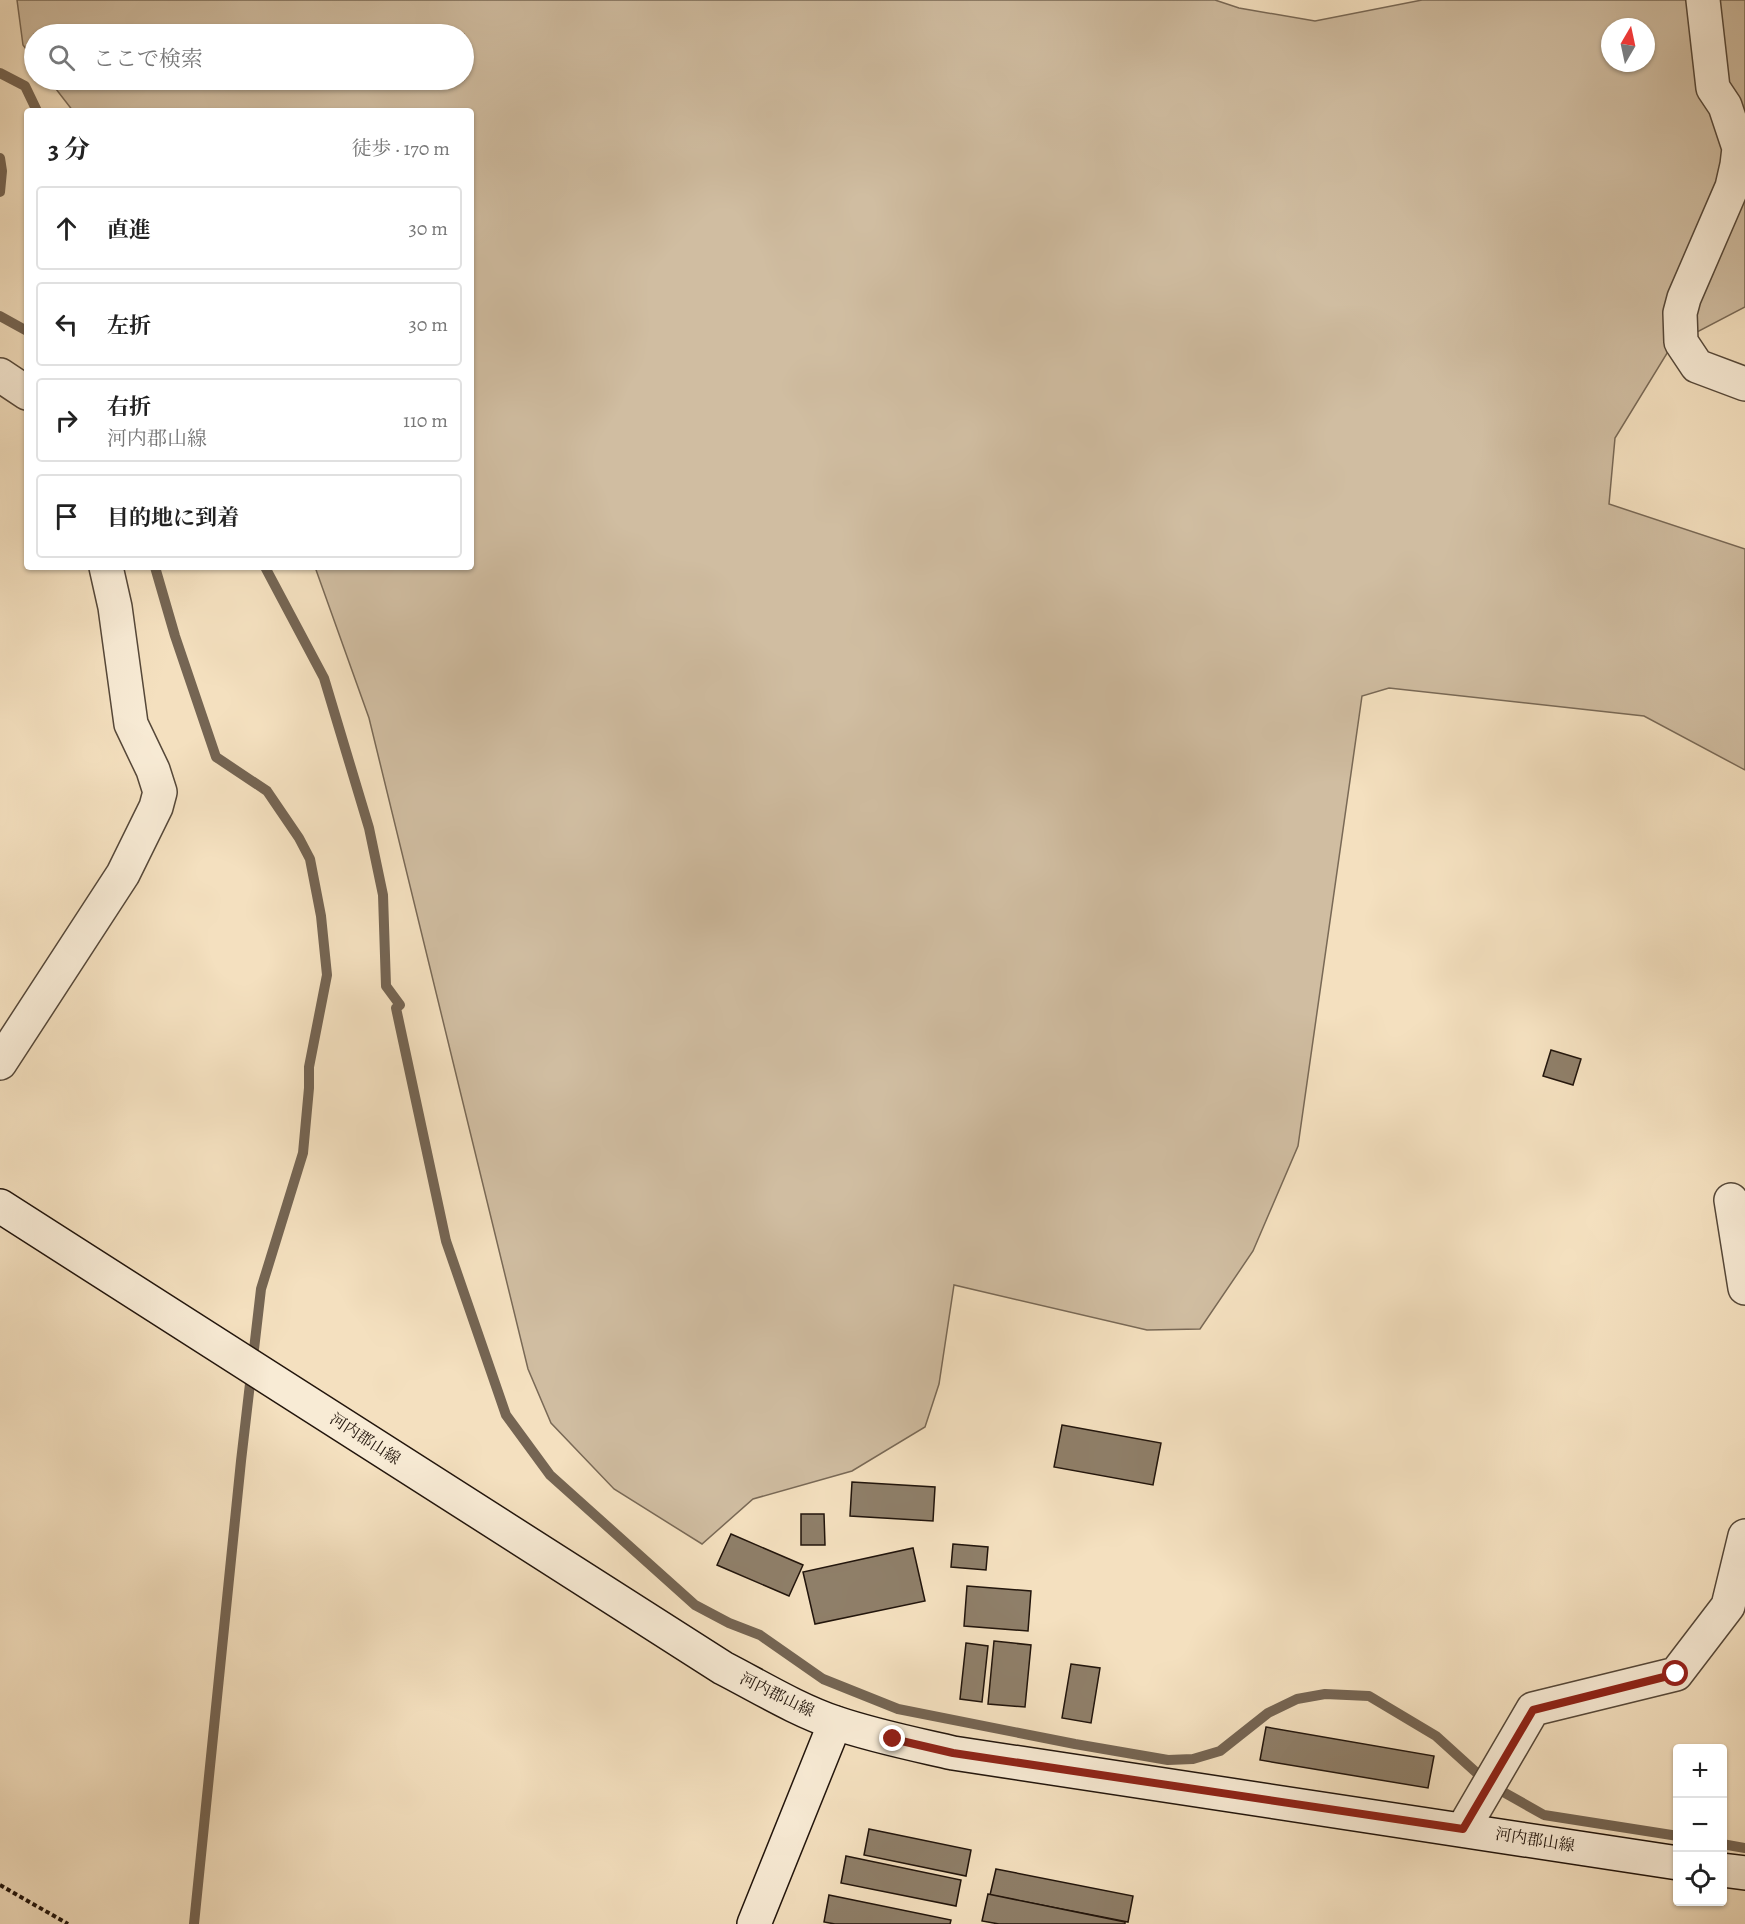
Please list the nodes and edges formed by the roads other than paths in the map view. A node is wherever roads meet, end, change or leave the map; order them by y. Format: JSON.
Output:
{"nodes":[{"id":1,"x":1703,"y":0,"type":"edge"},
{"id":2,"x":0,"y":375,"type":"edge"},
{"id":3,"x":1745,"y":384,"type":"edge"},
{"id":4,"x":24,"y":391,"type":"edge"},
{"id":5,"x":106,"y":570,"type":"edge"},
{"id":6,"x":0,"y":1063,"type":"edge"},
{"id":7,"x":1731,"y":1200,"type":"dead end"},
{"id":8,"x":0,"y":1206,"type":"edge"},
{"id":9,"x":1745,"y":1288,"type":"edge"},
{"id":10,"x":1745,"y":1536,"type":"edge"},
{"id":11,"x":835,"y":1723,"type":"junction"},
{"id":12,"x":1463,"y":1829,"type":"junction"},
{"id":13,"x":1673,"y":1862,"type":"edge"},
{"id":14,"x":1727,"y":1871,"type":"edge"},
{"id":15,"x":1745,"y":1874,"type":"edge"},
{"id":16,"x":754,"y":1924,"type":"edge"}],
"edges":[{"from":1,"to":3,"type":"main road"},
{"from":2,"to":4,"type":"main road"},
{"from":5,"to":6,"type":"main road"},
{"from":7,"to":9,"type":"main road"},
{"from":8,"to":11,"type":"main road","name":"河内郡山線"},
{"from":10,"to":12,"type":"main road"},
{"from":11,"to":12,"type":"main road","name":"河内郡山線"},
{"from":11,"to":16,"type":"main road"},
{"from":12,"to":13,"type":"main road","name":"河内郡山線"},
{"from":14,"to":15,"type":"main road"}]}
